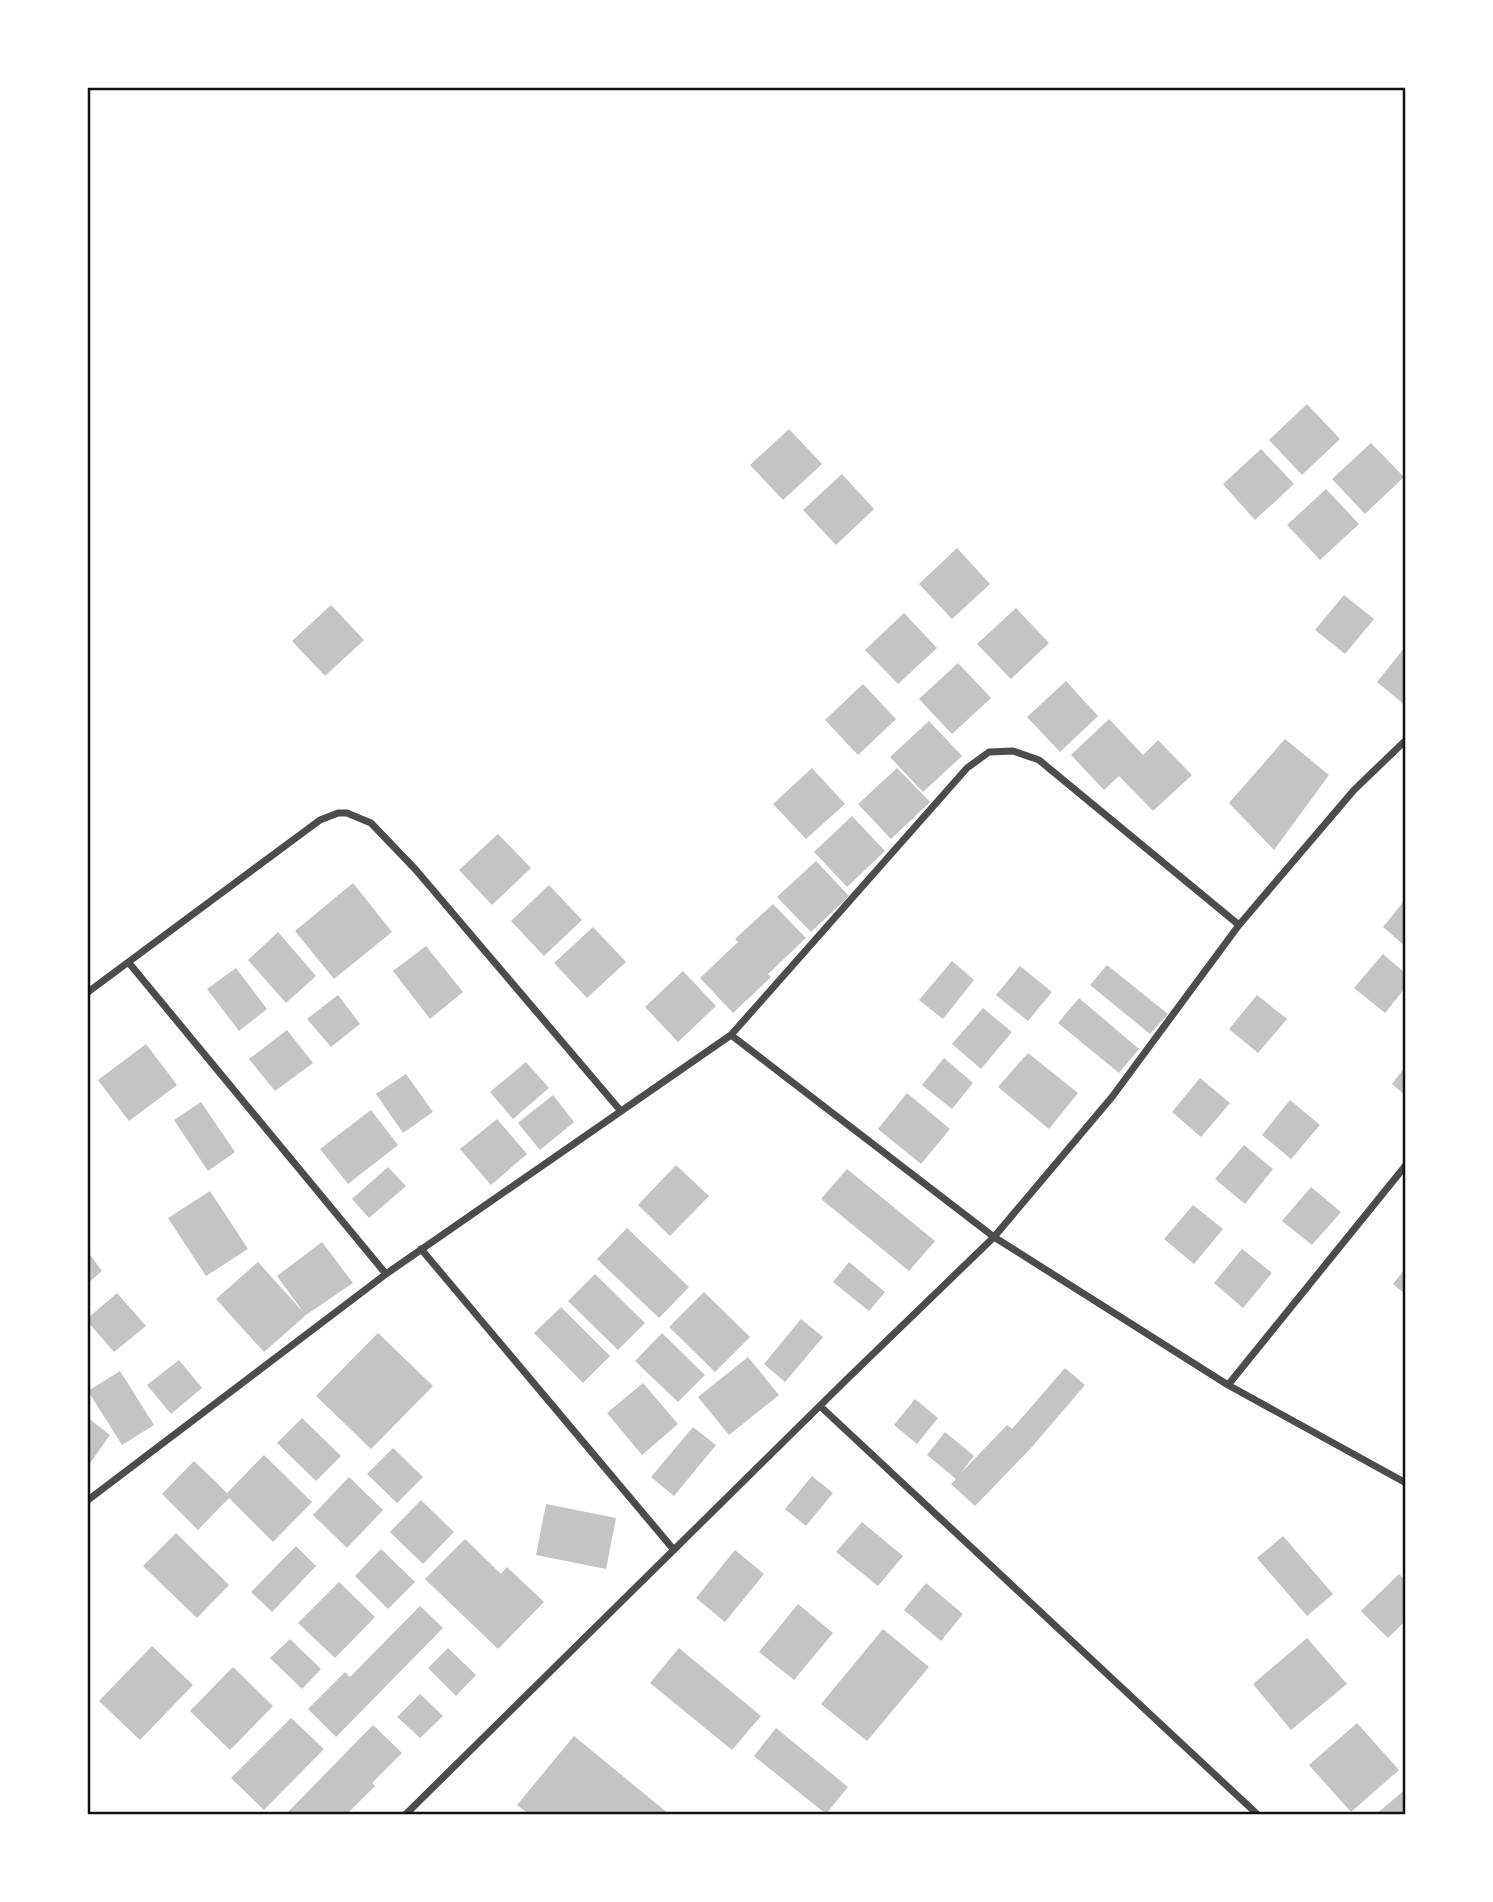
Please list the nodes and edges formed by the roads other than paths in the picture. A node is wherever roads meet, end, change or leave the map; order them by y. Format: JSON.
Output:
{"nodes":[{"id":1,"x":1405,"y":740,"type":"edge"},
{"id":2,"x":1239,"y":925,"type":"junction"},
{"id":3,"x":129,"y":963,"type":"junction"},
{"id":4,"x":88,"y":992,"type":"edge"},
{"id":5,"x":732,"y":1035,"type":"junction"},
{"id":6,"x":620,"y":1110,"type":"junction"},
{"id":7,"x":1405,"y":1165,"type":"edge"},
{"id":8,"x":994,"y":1237,"type":"junction"},
{"id":9,"x":421,"y":1249,"type":"junction"},
{"id":10,"x":386,"y":1274,"type":"junction"},
{"id":11,"x":1228,"y":1385,"type":"junction"},
{"id":12,"x":820,"y":1406,"type":"junction"},
{"id":13,"x":1405,"y":1483,"type":"edge"},
{"id":14,"x":88,"y":1500,"type":"edge"},
{"id":15,"x":674,"y":1550,"type":"junction"},
{"id":16,"x":406,"y":1815,"type":"edge"},
{"id":17,"x":1257,"y":1815,"type":"edge"}],
"edges":[{"from":1,"to":2,"type":"street"},
{"from":2,"to":5,"type":"street"},
{"from":2,"to":8,"type":"street"},
{"from":3,"to":4,"type":"street"},
{"from":3,"to":6,"type":"street"},
{"from":3,"to":10,"type":"street"},
{"from":5,"to":6,"type":"street"},
{"from":5,"to":8,"type":"street"},
{"from":6,"to":9,"type":"street"},
{"from":7,"to":11,"type":"street"},
{"from":8,"to":11,"type":"street"},
{"from":8,"to":12,"type":"street"},
{"from":9,"to":10,"type":"street"},
{"from":9,"to":15,"type":"street"},
{"from":10,"to":14,"type":"street"},
{"from":11,"to":13,"type":"street"},
{"from":12,"to":15,"type":"street"},
{"from":12,"to":17,"type":"street"},
{"from":15,"to":16,"type":"street"}]}
